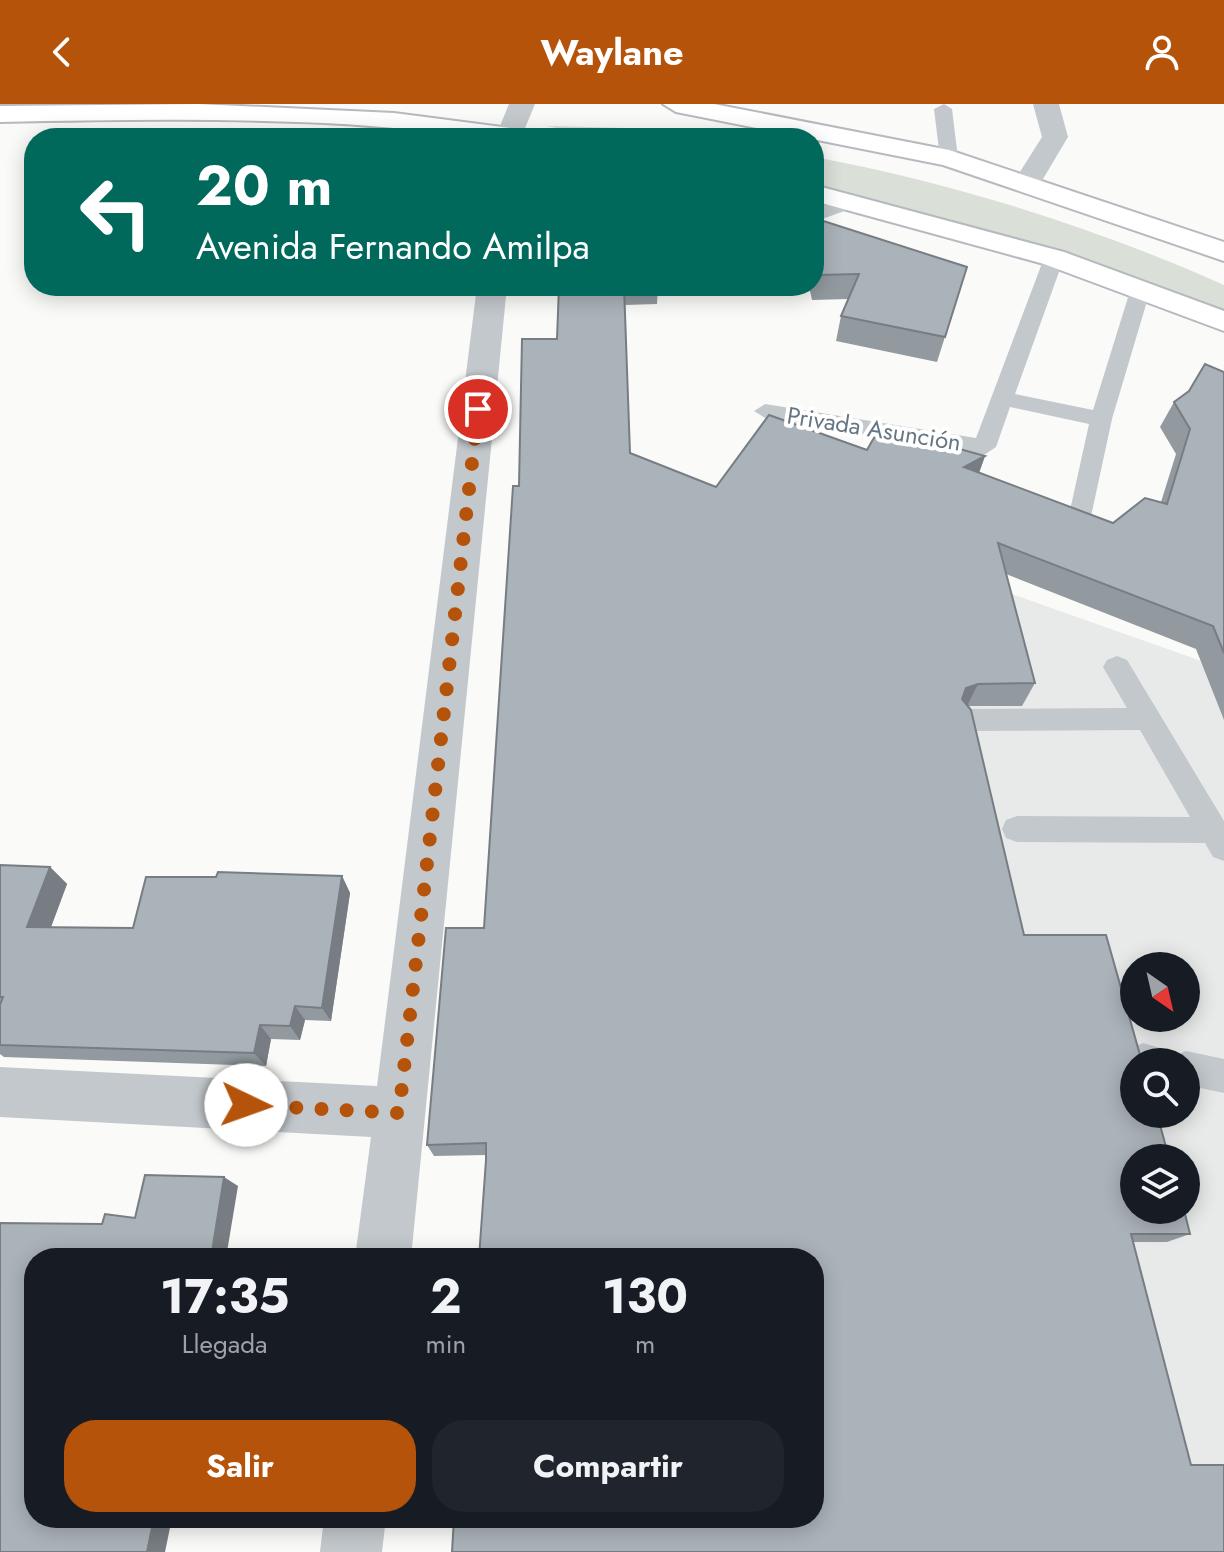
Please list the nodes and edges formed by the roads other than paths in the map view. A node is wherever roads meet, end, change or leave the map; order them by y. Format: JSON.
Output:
{"nodes":[{"id":1,"x":522,"y":104,"type":"edge"},
{"id":2,"x":676,"y":104,"type":"edge"},
{"id":3,"x":1046,"y":104,"type":"edge"},
{"id":4,"x":709,"y":106,"type":"edge"},
{"id":5,"x":943,"y":109,"type":"dead end"},
{"id":6,"x":0,"y":114,"type":"edge"},
{"id":7,"x":450,"y":128,"type":"edge"},
{"id":8,"x":516,"y":128,"type":"edge"},
{"id":9,"x":811,"y":128,"type":"edge"},
{"id":10,"x":824,"y":131,"type":"edge"},
{"id":11,"x":949,"y":158,"type":"junction"},
{"id":12,"x":1027,"y":183,"type":"junction"},
{"id":13,"x":824,"y":195,"type":"edge"},
{"id":14,"x":854,"y":201,"type":"junction"},
{"id":15,"x":824,"y":212,"type":"edge"},
{"id":16,"x":1224,"y":252,"type":"edge"},
{"id":17,"x":1054,"y":258,"type":"junction"},
{"id":18,"x":1140,"y":291,"type":"junction"},
{"id":19,"x":491,"y":296,"type":"edge"},
{"id":20,"x":1224,"y":322,"type":"edge"},
{"id":21,"x":1002,"y":398,"type":"junction"},
{"id":22,"x":765,"y":411,"type":"dead end"},
{"id":23,"x":1101,"y":419,"type":"junction"},
{"id":24,"x":1081,"y":515,"type":"edge"},
{"id":25,"x":1117,"y":667,"type":"dead end"},
{"id":26,"x":1148,"y":719,"type":"junction"},
{"id":27,"x":968,"y":720,"type":"edge"},
{"id":28,"x":1017,"y":829,"type":"dead end"},
{"id":29,"x":1219,"y":839,"type":"edge"},
{"id":30,"x":1200,"y":1071,"type":"edge"},
{"id":31,"x":1224,"y":1076,"type":"edge"},
{"id":32,"x":0,"y":1092,"type":"edge"},
{"id":33,"x":399,"y":1113,"type":"junction"},
{"id":34,"x":384,"y":1248,"type":"edge"},
{"id":35,"x":354,"y":1528,"type":"edge"},
{"id":36,"x":351,"y":1552,"type":"edge"}],
"edges":[{"from":1,"to":8,"type":"street"},
{"from":2,"to":4,"type":"main road"},
{"from":3,"to":12,"type":"street"},
{"from":4,"to":9,"type":"main road"},
{"from":5,"to":11,"type":"lane"},
{"from":6,"to":7,"type":"main road"},
{"from":10,"to":11,"type":"main road"},
{"from":11,"to":12,"type":"main road"},
{"from":12,"to":16,"type":"main road"},
{"from":13,"to":14,"type":"main road"},
{"from":14,"to":15,"type":"lane"},
{"from":14,"to":17,"type":"main road"},
{"from":17,"to":18,"type":"main road"},
{"from":17,"to":21,"type":"lane"},
{"from":18,"to":20,"type":"main road"},
{"from":18,"to":23,"type":"lane"},
{"from":19,"to":33,"type":"street"},
{"from":21,"to":22,"type":"lane","name":"Privada Asunción"},
{"from":21,"to":23,"type":"lane"},
{"from":23,"to":24,"type":"lane"},
{"from":25,"to":26,"type":"lane"},
{"from":26,"to":27,"type":"lane"},
{"from":26,"to":29,"type":"lane"},
{"from":28,"to":29,"type":"lane"},
{"from":30,"to":31,"type":"lane"},
{"from":32,"to":33,"type":"street"},
{"from":33,"to":34,"type":"street"},
{"from":35,"to":36,"type":"street"}]}
